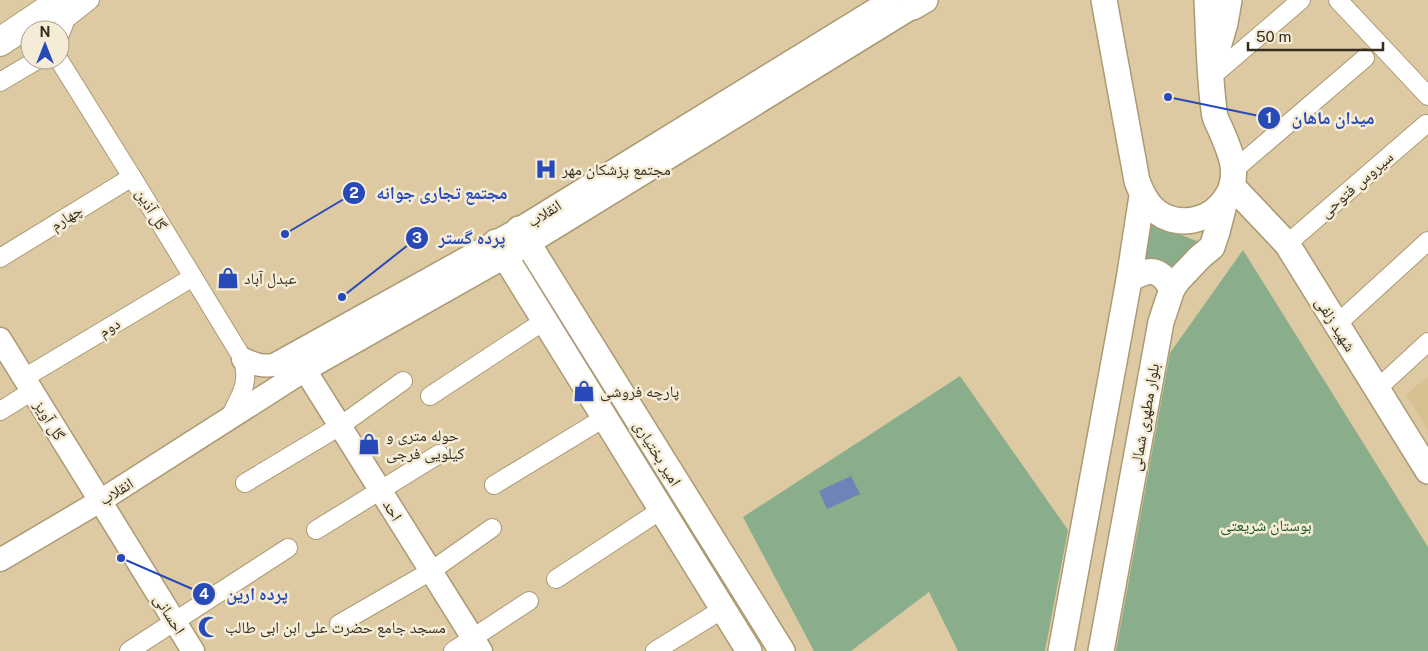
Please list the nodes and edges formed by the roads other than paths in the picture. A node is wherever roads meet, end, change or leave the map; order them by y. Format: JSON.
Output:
{"nodes":[{"id":1,"x":62,"y":0,"type":"edge"},
{"id":2,"x":90,"y":0,"type":"edge"},
{"id":3,"x":1207,"y":0,"type":"edge"},
{"id":4,"x":1229,"y":0,"type":"edge"},
{"id":5,"x":1301,"y":0,"type":"edge"},
{"id":6,"x":1338,"y":0,"type":"edge"},
{"id":7,"x":1103,"y":1,"type":"edge"},
{"id":8,"x":909,"y":2,"type":"edge"},
{"id":9,"x":65,"y":20,"type":"edge"},
{"id":10,"x":0,"y":42,"type":"edge"},
{"id":11,"x":1365,"y":58,"type":"dead end"},
{"id":12,"x":20,"y":70,"type":"edge"},
{"id":13,"x":64,"y":70,"type":"edge"},
{"id":14,"x":1210,"y":78,"type":"junction"},
{"id":15,"x":0,"y":82,"type":"edge"},
{"id":16,"x":1428,"y":96,"type":"edge"},
{"id":17,"x":1426,"y":124,"type":"dead end"},
{"id":18,"x":132,"y":177,"type":"junction"},
{"id":19,"x":1230,"y":186,"type":"junction"},
{"id":20,"x":1142,"y":196,"type":"junction"},
{"id":21,"x":523,"y":236,"type":"junction"},
{"id":22,"x":1428,"y":241,"type":"edge"},
{"id":23,"x":1287,"y":244,"type":"junction"},
{"id":24,"x":500,"y":250,"type":"junction"},
{"id":25,"x":0,"y":258,"type":"edge"},
{"id":26,"x":193,"y":277,"type":"junction"},
{"id":27,"x":1129,"y":280,"type":"junction"},
{"id":28,"x":1172,"y":289,"type":"junction"},
{"id":29,"x":544,"y":321,"type":"junction"},
{"id":30,"x":1337,"y":324,"type":"junction"},
{"id":31,"x":0,"y":339,"type":"edge"},
{"id":32,"x":1428,"y":342,"type":"edge"},
{"id":33,"x":244,"y":358,"type":"junction"},
{"id":34,"x":305,"y":370,"type":"junction"},
{"id":35,"x":403,"y":381,"type":"dead end"},
{"id":36,"x":28,"y":384,"type":"junction"},
{"id":37,"x":1377,"y":389,"type":"junction"},
{"id":38,"x":430,"y":396,"type":"dead end"},
{"id":39,"x":0,"y":411,"type":"edge"},
{"id":40,"x":604,"y":418,"type":"junction"},
{"id":41,"x":229,"y":419,"type":"junction"},
{"id":42,"x":340,"y":426,"type":"junction"},
{"id":43,"x":439,"y":454,"type":"dead end"},
{"id":44,"x":1428,"y":471,"type":"edge"},
{"id":45,"x":245,"y":483,"type":"dead end"},
{"id":46,"x":494,"y":485,"type":"dead end"},
{"id":47,"x":380,"y":492,"type":"junction"},
{"id":48,"x":100,"y":501,"type":"junction"},
{"id":49,"x":694,"y":511,"type":"junction"},
{"id":50,"x":667,"y":519,"type":"junction"},
{"id":51,"x":492,"y":528,"type":"dead end"},
{"id":52,"x":316,"y":530,"type":"dead end"},
{"id":53,"x":288,"y":548,"type":"dead end"},
{"id":54,"x":0,"y":560,"type":"edge"},
{"id":55,"x":431,"y":571,"type":"junction"},
{"id":56,"x":556,"y":579,"type":"dead end"},
{"id":57,"x":529,"y":600,"type":"dead end"},
{"id":58,"x":723,"y":609,"type":"junction"},
{"id":59,"x":175,"y":622,"type":"junction"},
{"id":60,"x":339,"y":624,"type":"dead end"},
{"id":61,"x":477,"y":645,"type":"edge"},
{"id":62,"x":129,"y":651,"type":"edge"},
{"id":63,"x":193,"y":651,"type":"edge"},
{"id":64,"x":453,"y":651,"type":"edge"},
{"id":65,"x":655,"y":651,"type":"edge"},
{"id":66,"x":749,"y":651,"type":"edge"},
{"id":67,"x":782,"y":651,"type":"edge"},
{"id":68,"x":1062,"y":651,"type":"edge"},
{"id":69,"x":1101,"y":651,"type":"edge"}],
"edges":[{"from":1,"to":10,"type":"highway"},
{"from":2,"to":9,"type":"street"},
{"from":3,"to":14,"type":"main road"},
{"from":4,"to":14,"type":"main road"},
{"from":5,"to":14,"type":"street"},
{"from":6,"to":16,"type":"street"},
{"from":7,"to":20,"type":"main road"},
{"from":8,"to":21,"type":"street","name":"انقلاب"},
{"from":11,"to":19,"type":"street"},
{"from":12,"to":15,"type":"street"},
{"from":13,"to":18,"type":"street","name":"گل آذین"},
{"from":14,"to":19,"type":"main road"},
{"from":17,"to":23,"type":"street","name":"سیروس فتوحی"},
{"from":18,"to":25,"type":"street","name":"چهارم"},
{"from":18,"to":26,"type":"street","name":"گل آذین"},
{"from":19,"to":20,"type":"main road"},
{"from":19,"to":23,"type":"main road","name":"شهید زلفی"},
{"from":19,"to":28,"type":"main road","name":"بلوار مطهری شمالی"},
{"from":20,"to":27,"type":"main road"},
{"from":21,"to":24,"type":"street","name":"انقلاب"},
{"from":21,"to":49,"type":"main road","name":"امیر بختیاری"},
{"from":22,"to":30,"type":"street"},
{"from":23,"to":30,"type":"main road","name":"شهید زلفی"},
{"from":24,"to":29,"type":"main road","name":"امیر بختیاری"},
{"from":24,"to":33,"type":"street","name":"انقلاب"},
{"from":24,"to":34,"type":"street","name":"انقلاب"},
{"from":26,"to":33,"type":"street","name":"گل آذین"},
{"from":26,"to":36,"type":"street","name":"دوم"},
{"from":27,"to":28,"type":"main road"},
{"from":27,"to":68,"type":"main road"},
{"from":28,"to":69,"type":"main road","name":"بلوار مطهری شمالی"},
{"from":29,"to":38,"type":"street"},
{"from":29,"to":40,"type":"main road","name":"امیر بختیاری"},
{"from":30,"to":37,"type":"main road","name":"شهید زلفی"},
{"from":31,"to":36,"type":"street","name":"گل آویز"},
{"from":32,"to":37,"type":"street"},
{"from":33,"to":41,"type":"street"},
{"from":34,"to":41,"type":"street","name":"انقلاب"},
{"from":34,"to":42,"type":"street","name":"احد"},
{"from":35,"to":42,"type":"street"},
{"from":36,"to":39,"type":"street","name":"دوم"},
{"from":36,"to":48,"type":"street","name":"گل آویز"},
{"from":37,"to":44,"type":"main road","name":"شهید زلفی"},
{"from":40,"to":46,"type":"street"},
{"from":40,"to":50,"type":"main road","name":"امیر بختیاری"},
{"from":41,"to":48,"type":"street","name":"انقلاب"},
{"from":42,"to":45,"type":"street"},
{"from":42,"to":47,"type":"street","name":"احد"},
{"from":43,"to":47,"type":"street"},
{"from":47,"to":52,"type":"street"},
{"from":47,"to":55,"type":"street","name":"احد"},
{"from":48,"to":54,"type":"street","name":"انقلاب"},
{"from":48,"to":59,"type":"street","name":"احسانی"},
{"from":49,"to":50,"type":"main road"},
{"from":49,"to":67,"type":"main road","name":"امیر بختیاری"},
{"from":50,"to":56,"type":"street"},
{"from":50,"to":58,"type":"main road","name":"امیر بختیاری"},
{"from":51,"to":55,"type":"street"},
{"from":53,"to":59,"type":"street"},
{"from":55,"to":60,"type":"street"},
{"from":55,"to":61,"type":"street","name":"احد"},
{"from":57,"to":61,"type":"street"},
{"from":58,"to":65,"type":"street"},
{"from":58,"to":66,"type":"main road","name":"امیر بختیاری"},
{"from":59,"to":62,"type":"street"},
{"from":59,"to":63,"type":"street","name":"احسانی"},
{"from":61,"to":64,"type":"street"}]}
